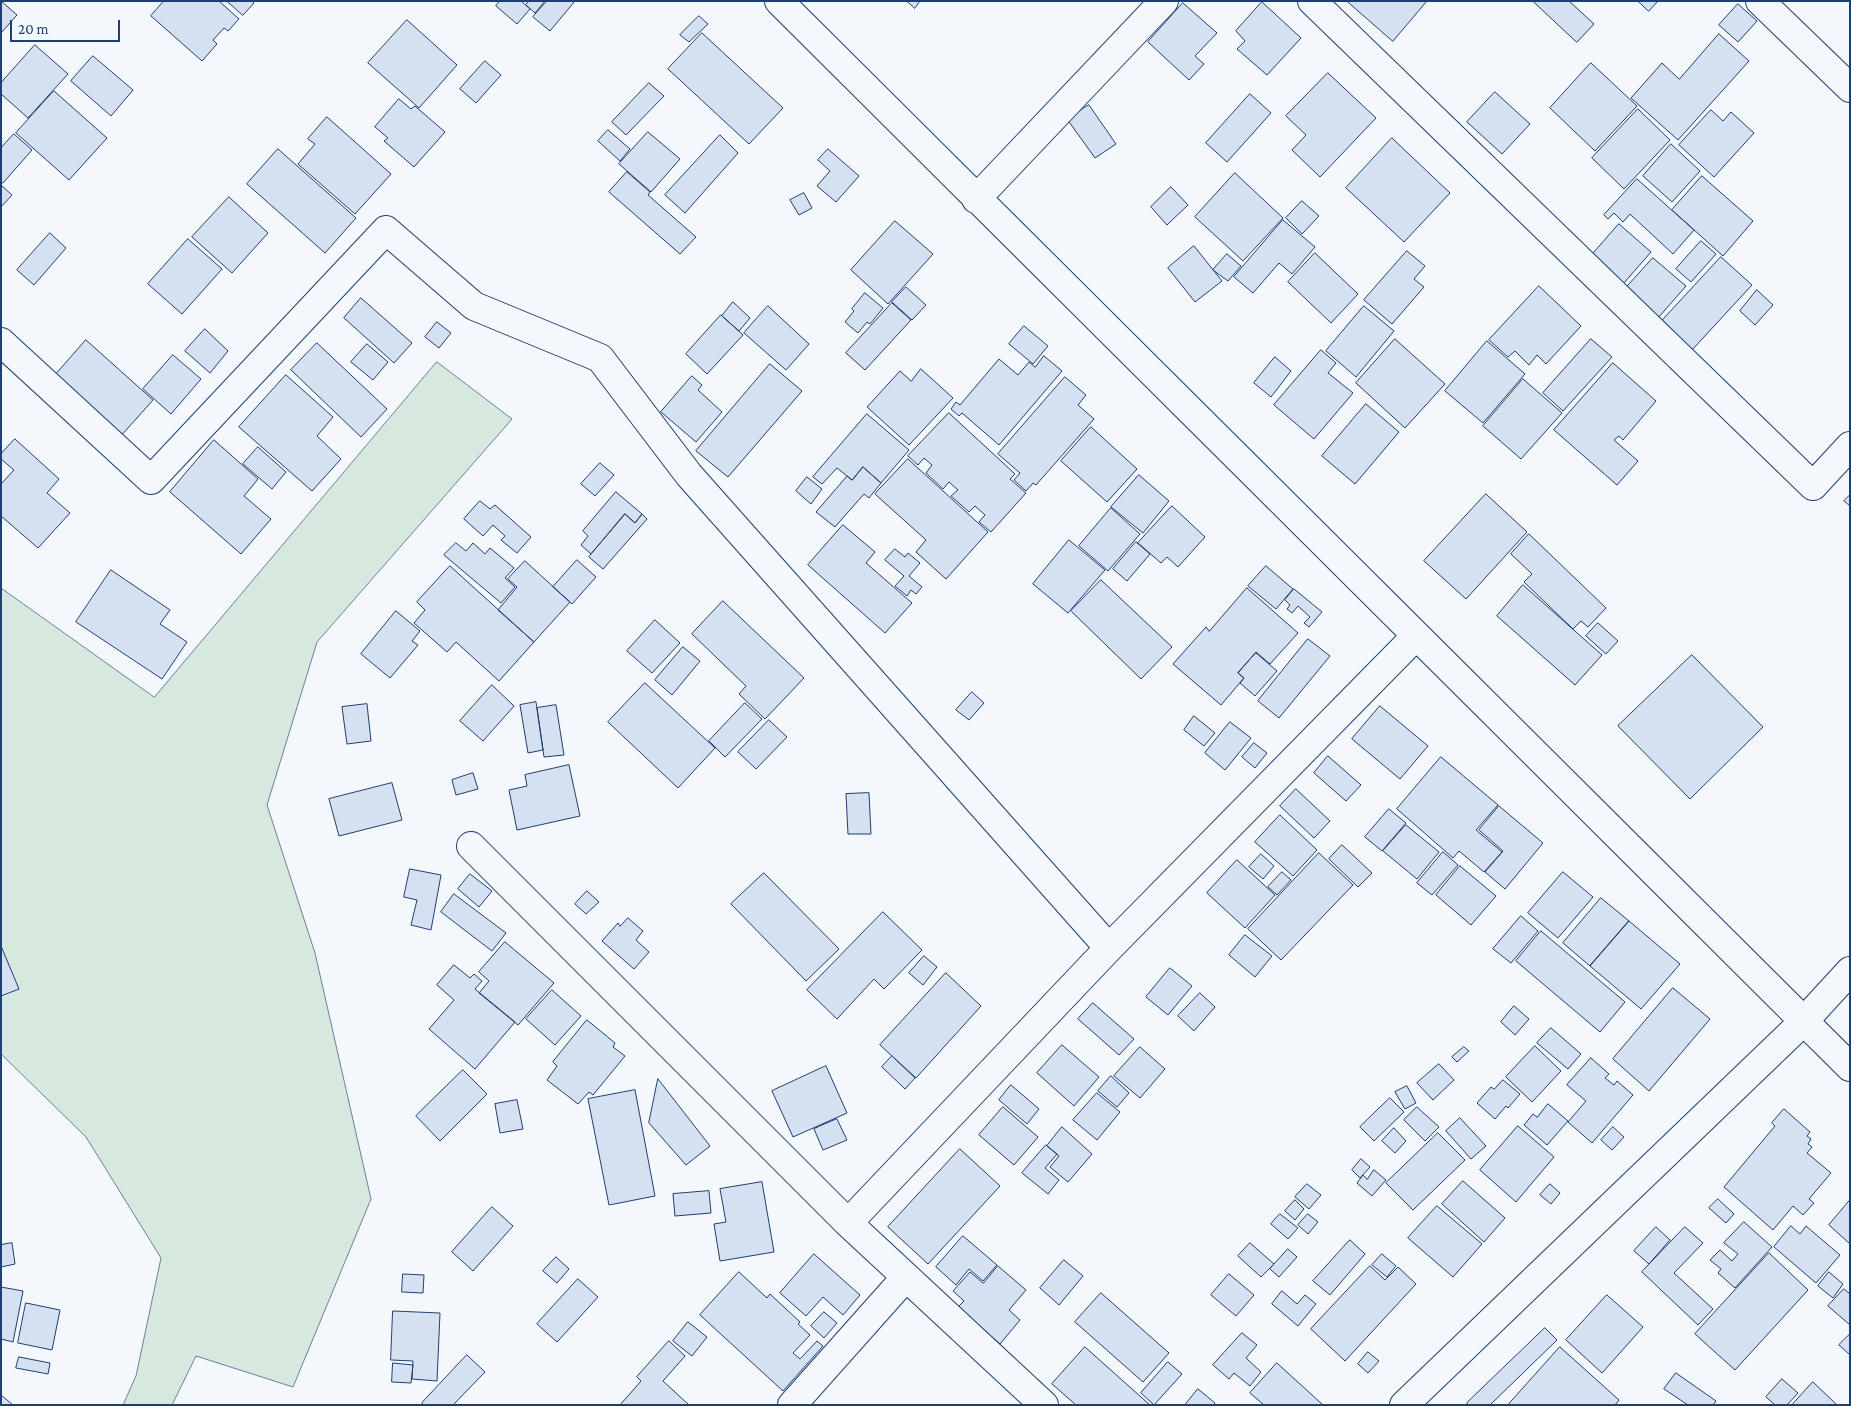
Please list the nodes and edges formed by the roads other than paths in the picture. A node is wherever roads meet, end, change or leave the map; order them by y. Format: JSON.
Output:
{"nodes":[{"id":1,"x":779,"y":1,"type":"edge"},
{"id":2,"x":1164,"y":1,"type":"edge"},
{"id":3,"x":1312,"y":1,"type":"edge"},
{"id":4,"x":1760,"y":1,"type":"edge"},
{"id":5,"x":1850,"y":88,"type":"edge"},
{"id":6,"x":976,"y":199,"type":"junction"},
{"id":7,"x":5,"y":354,"type":"edge"},
{"id":8,"x":1850,"y":446,"type":"edge"},
{"id":9,"x":1416,"y":636,"type":"junction"},
{"id":10,"x":471,"y":846,"type":"dead end"},
{"id":11,"x":1109,"y":948,"type":"junction"},
{"id":12,"x":1850,"y":972,"type":"edge"},
{"id":13,"x":1804,"y":1021,"type":"junction"},
{"id":14,"x":1850,"y":1067,"type":"edge"},
{"id":15,"x":848,"y":1223,"type":"junction"},
{"id":16,"x":906,"y":1277,"type":"junction"},
{"id":17,"x":792,"y":1405,"type":"edge"},
{"id":18,"x":1044,"y":1405,"type":"edge"},
{"id":19,"x":1404,"y":1405,"type":"edge"}],
"edges":[{"from":1,"to":6,"type":"street"},
{"from":2,"to":6,"type":"street"},
{"from":3,"to":8,"type":"street"},
{"from":4,"to":5,"type":"street"},
{"from":6,"to":9,"type":"street"},
{"from":7,"to":11,"type":"street"},
{"from":9,"to":11,"type":"street"},
{"from":9,"to":13,"type":"street"},
{"from":10,"to":15,"type":"street"},
{"from":11,"to":15,"type":"street"},
{"from":12,"to":13,"type":"street"},
{"from":13,"to":14,"type":"street"},
{"from":13,"to":19,"type":"street"},
{"from":15,"to":16,"type":"street"},
{"from":16,"to":17,"type":"street"},
{"from":16,"to":18,"type":"street"}]}
